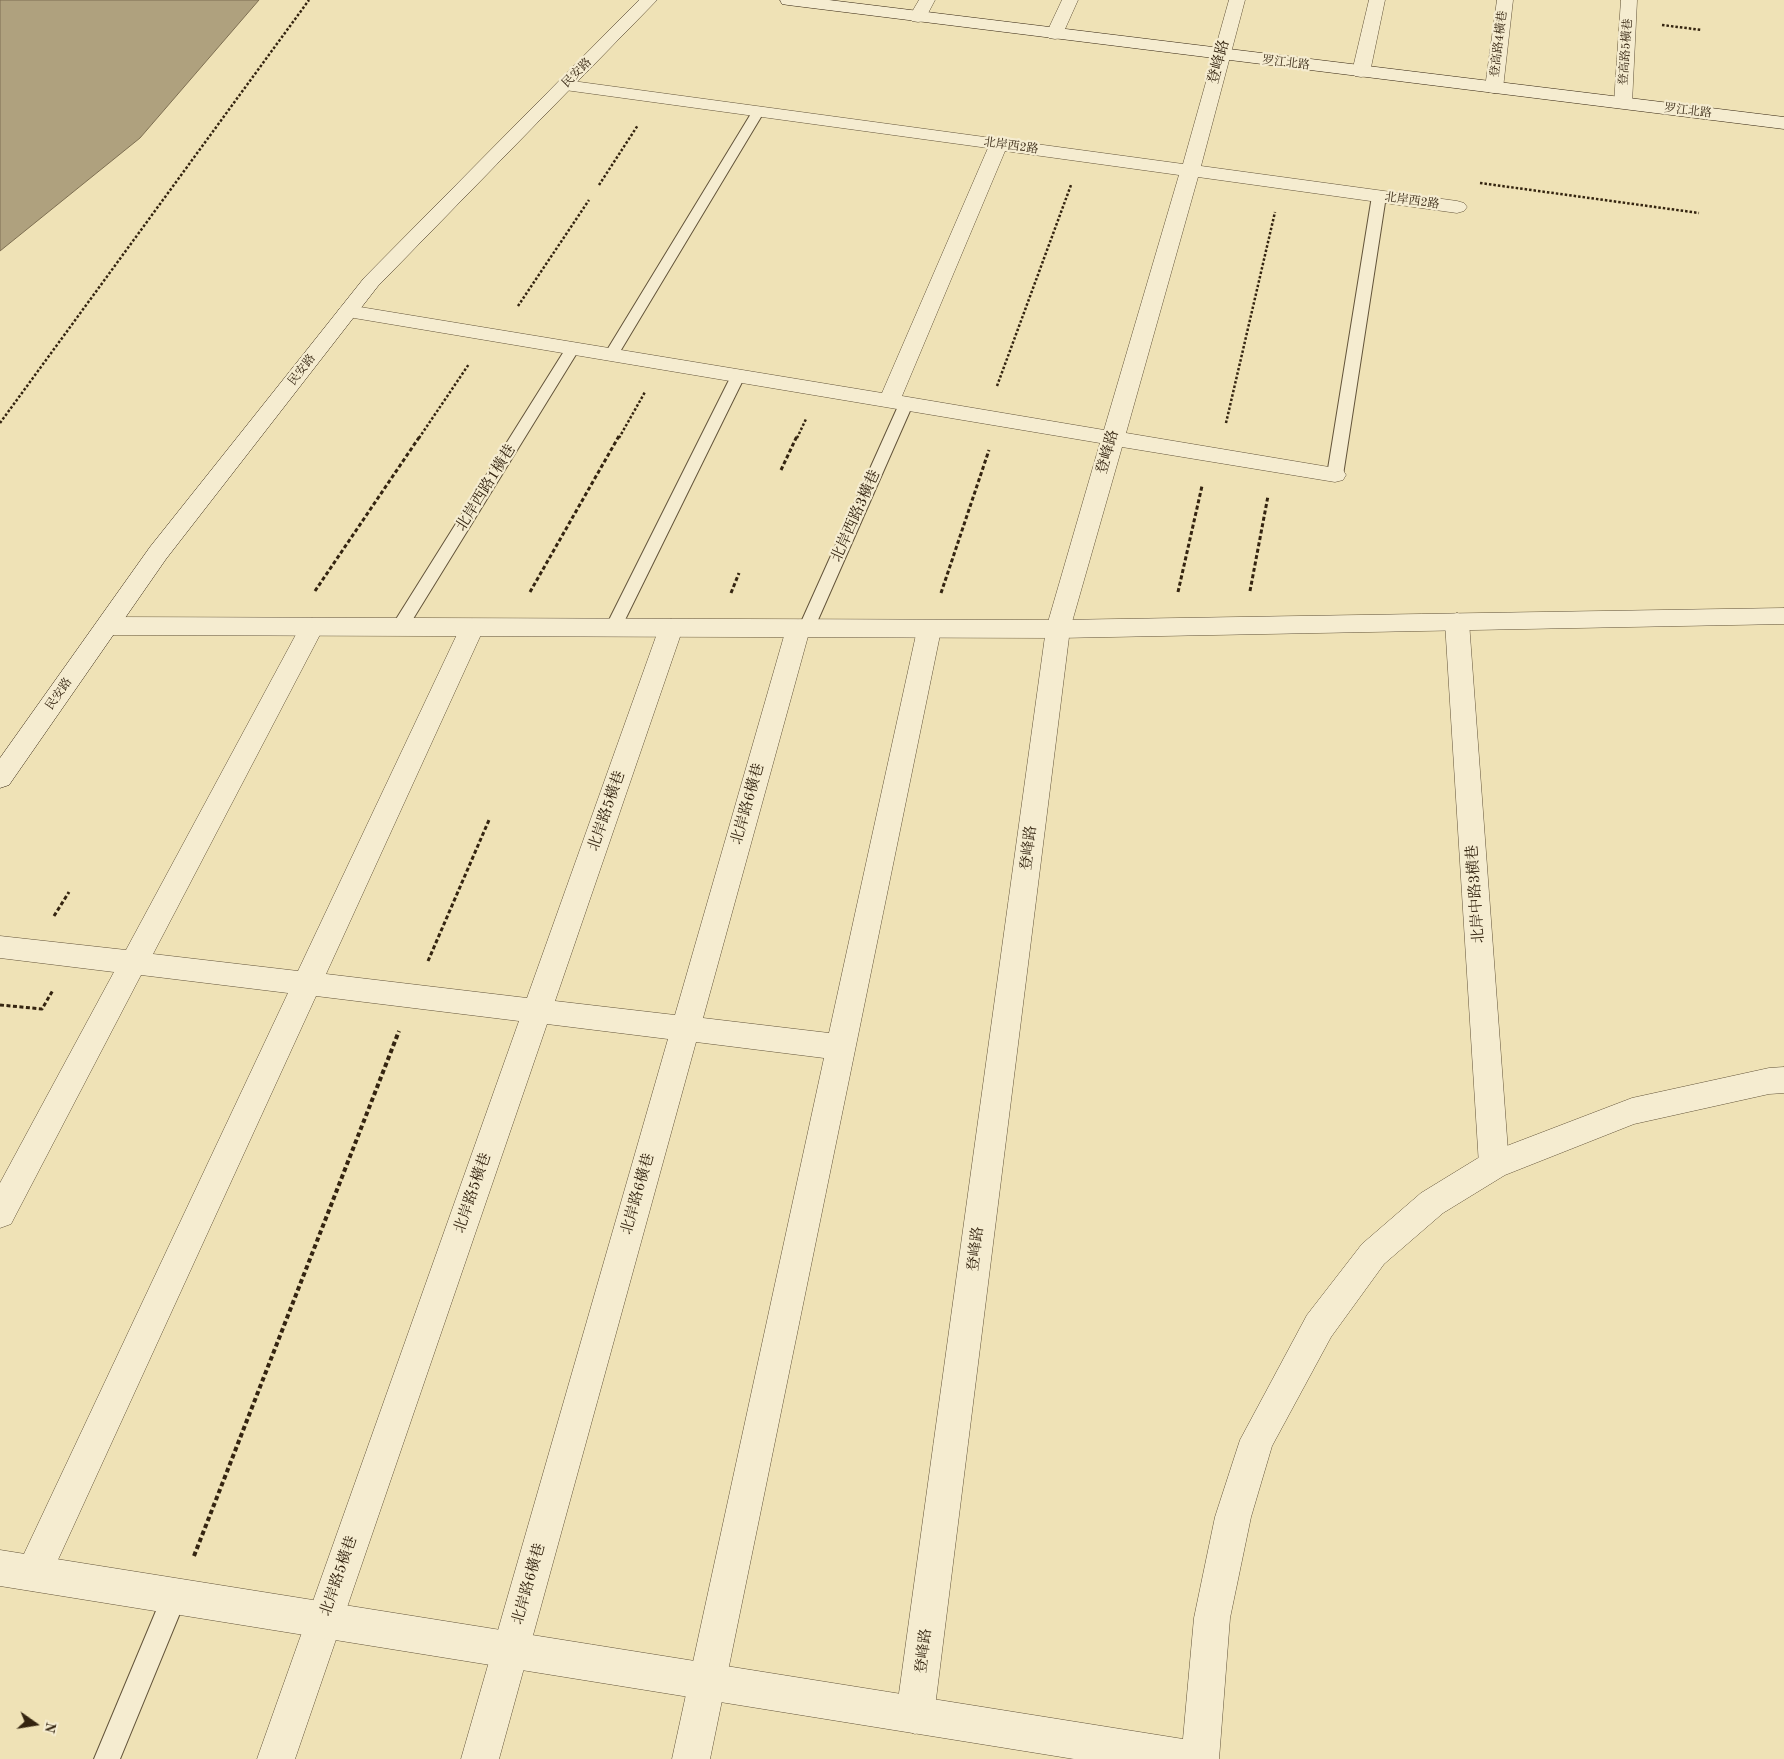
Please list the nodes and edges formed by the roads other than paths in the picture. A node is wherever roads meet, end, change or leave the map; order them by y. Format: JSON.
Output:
{"nodes":[{"id":1,"x":649,"y":0,"type":"edge"},
{"id":2,"x":788,"y":0,"type":"edge"},
{"id":3,"x":927,"y":0,"type":"edge"},
{"id":4,"x":1070,"y":0,"type":"edge"},
{"id":5,"x":1237,"y":0,"type":"edge"},
{"id":6,"x":1377,"y":0,"type":"edge"},
{"id":7,"x":1505,"y":0,"type":"edge"},
{"id":8,"x":1629,"y":0,"type":"edge"},
{"id":9,"x":918,"y":17,"type":"junction"},
{"id":10,"x":1055,"y":34,"type":"junction"},
{"id":11,"x":1221,"y":54,"type":"junction"},
{"id":12,"x":1361,"y":72,"type":"junction"},
{"id":13,"x":565,"y":85,"type":"junction"},
{"id":14,"x":1494,"y":88,"type":"junction"},
{"id":15,"x":1623,"y":104,"type":"junction"},
{"id":16,"x":758,"y":112,"type":"junction"},
{"id":17,"x":1784,"y":123,"type":"edge"},
{"id":18,"x":999,"y":144,"type":"junction"},
{"id":19,"x":1190,"y":170,"type":"junction"},
{"id":20,"x":1379,"y":196,"type":"junction"},
{"id":21,"x":1457,"y":207,"type":"dead end"},
{"id":22,"x":348,"y":311,"type":"junction"},
{"id":23,"x":573,"y":348,"type":"junction"},
{"id":24,"x":612,"y":355,"type":"junction"},
{"id":25,"x":738,"y":376,"type":"junction"},
{"id":26,"x":898,"y":402,"type":"junction"},
{"id":27,"x":1112,"y":438,"type":"junction"},
{"id":28,"x":1335,"y":474,"type":"joint"},
{"id":29,"x":1784,"y":616,"type":"edge"},
{"id":30,"x":1457,"y":622,"type":"junction"},
{"id":31,"x":108,"y":626,"type":"junction"},
{"id":32,"x":301,"y":627,"type":"junction"},
{"id":33,"x":399,"y":628,"type":"junction"},
{"id":34,"x":472,"y":628,"type":"junction"},
{"id":35,"x":613,"y":628,"type":"junction"},
{"id":36,"x":671,"y":628,"type":"junction"},
{"id":37,"x":802,"y":629,"type":"junction"},
{"id":38,"x":1058,"y":629,"type":"junction"},
{"id":39,"x":929,"y":630,"type":"junction"},
{"id":40,"x":0,"y":778,"type":"edge"},
{"id":41,"x":0,"y":947,"type":"edge"},
{"id":42,"x":134,"y":963,"type":"junction"},
{"id":43,"x":306,"y":984,"type":"junction"},
{"id":44,"x":537,"y":1011,"type":"junction"},
{"id":45,"x":685,"y":1029,"type":"junction"},
{"id":46,"x":840,"y":1047,"type":"junction"},
{"id":47,"x":1784,"y":1080,"type":"edge"},
{"id":48,"x":1494,"y":1166,"type":"junction"},
{"id":49,"x":0,"y":1214,"type":"edge"},
{"id":50,"x":9,"y":1571,"type":"edge"},
{"id":51,"x":177,"y":1596,"type":"junction"},
{"id":52,"x":323,"y":1620,"type":"junction"},
{"id":53,"x":510,"y":1649,"type":"junction"},
{"id":54,"x":707,"y":1681,"type":"junction"},
{"id":55,"x":915,"y":1715,"type":"junction"},
{"id":56,"x":107,"y":1759,"type":"edge"},
{"id":57,"x":276,"y":1759,"type":"edge"},
{"id":58,"x":480,"y":1759,"type":"edge"},
{"id":59,"x":690,"y":1759,"type":"edge"},
{"id":60,"x":1192,"y":1759,"type":"edge"},
{"id":61,"x":1200,"y":1759,"type":"edge"}],
"edges":[{"from":1,"to":13,"type":"street","name":"民安路"},
{"from":2,"to":9,"type":"street","name":"罗江北路"},
{"from":3,"to":9,"type":"street"},
{"from":4,"to":10,"type":"street"},
{"from":5,"to":11,"type":"street","name":"登峰路"},
{"from":6,"to":12,"type":"street"},
{"from":7,"to":14,"type":"street","name":"登高路4橫巷"},
{"from":8,"to":15,"type":"street","name":"登高路5橫巷"},
{"from":9,"to":10,"type":"street","name":"罗江北路"},
{"from":10,"to":11,"type":"street","name":"罗江北路"},
{"from":11,"to":12,"type":"street","name":"罗江北路"},
{"from":11,"to":19,"type":"street","name":"登峰路"},
{"from":12,"to":14,"type":"street","name":"罗江北路"},
{"from":13,"to":16,"type":"street","name":"北岸西2路"},
{"from":13,"to":22,"type":"street","name":"民安路"},
{"from":14,"to":15,"type":"street","name":"罗江北路"},
{"from":15,"to":17,"type":"street","name":"罗江北路"},
{"from":16,"to":18,"type":"street","name":"北岸西2路"},
{"from":16,"to":24,"type":"lane"},
{"from":18,"to":19,"type":"street","name":"北岸西2路"},
{"from":18,"to":26,"type":"street"},
{"from":19,"to":20,"type":"street","name":"北岸西2路"},
{"from":19,"to":27,"type":"street","name":"登峰路"},
{"from":20,"to":21,"type":"street","name":"北岸西2路"},
{"from":20,"to":28,"type":"lane"},
{"from":22,"to":23,"type":"street"},
{"from":22,"to":31,"type":"street","name":"民安路"},
{"from":23,"to":24,"type":"street"},
{"from":23,"to":33,"type":"lane","name":"北岸西路1橫巷"},
{"from":24,"to":25,"type":"street"},
{"from":25,"to":26,"type":"street"},
{"from":25,"to":35,"type":"lane"},
{"from":26,"to":27,"type":"street"},
{"from":26,"to":37,"type":"lane","name":"北岸西路3橫巷"},
{"from":27,"to":28,"type":"street"},
{"from":27,"to":38,"type":"street","name":"登峰路"},
{"from":29,"to":30,"type":"street"},
{"from":30,"to":38,"type":"street"},
{"from":30,"to":48,"type":"street","name":"北岸中路3横巷"},
{"from":31,"to":32,"type":"street"},
{"from":31,"to":40,"type":"street","name":"民安路"},
{"from":32,"to":33,"type":"street"},
{"from":32,"to":42,"type":"street"},
{"from":33,"to":34,"type":"street"},
{"from":34,"to":35,"type":"street"},
{"from":34,"to":43,"type":"street"},
{"from":35,"to":36,"type":"street"},
{"from":36,"to":37,"type":"street"},
{"from":36,"to":44,"type":"street","name":"北岸路5橫巷"},
{"from":37,"to":39,"type":"street"},
{"from":37,"to":45,"type":"street","name":"北岸路6橫巷"},
{"from":38,"to":39,"type":"street"},
{"from":38,"to":55,"type":"street","name":"登峰路"},
{"from":39,"to":46,"type":"street"},
{"from":41,"to":42,"type":"street"},
{"from":42,"to":43,"type":"street"},
{"from":42,"to":49,"type":"street"},
{"from":43,"to":44,"type":"street"},
{"from":43,"to":50,"type":"street"},
{"from":44,"to":45,"type":"street"},
{"from":44,"to":52,"type":"street","name":"北岸路5橫巷"},
{"from":45,"to":46,"type":"street"},
{"from":45,"to":53,"type":"street","name":"北岸路6橫巷"},
{"from":46,"to":54,"type":"street"},
{"from":47,"to":48,"type":"street"},
{"from":48,"to":61,"type":"street"},
{"from":50,"to":51,"type":"street"},
{"from":51,"to":52,"type":"street"},
{"from":51,"to":56,"type":"lane"},
{"from":52,"to":53,"type":"street"},
{"from":52,"to":57,"type":"street","name":"北岸路5橫巷"},
{"from":53,"to":54,"type":"street"},
{"from":53,"to":58,"type":"street","name":"北岸路6橫巷"},
{"from":54,"to":55,"type":"street"},
{"from":54,"to":59,"type":"street"},
{"from":55,"to":60,"type":"street"}]}
